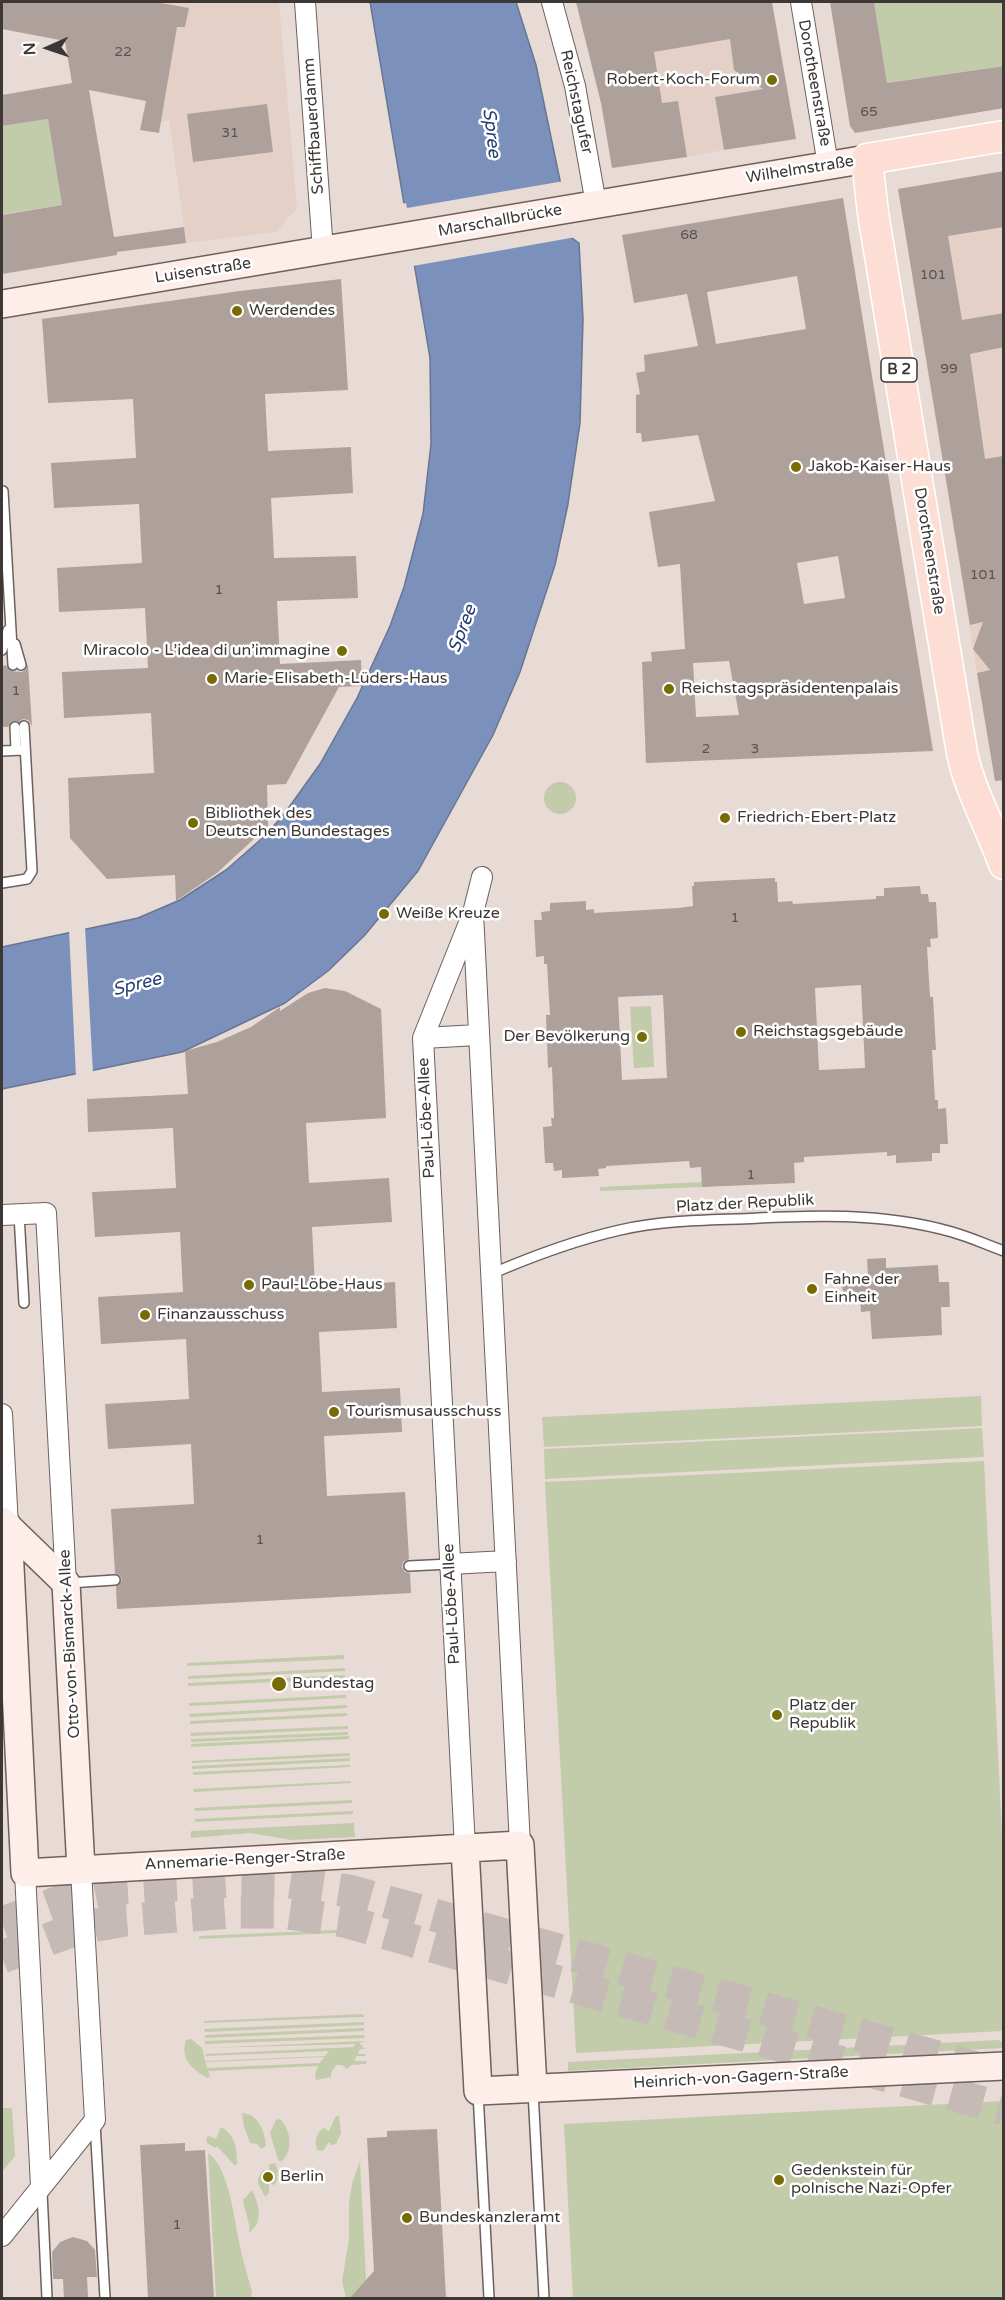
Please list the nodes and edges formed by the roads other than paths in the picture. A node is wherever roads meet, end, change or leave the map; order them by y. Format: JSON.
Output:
{"nodes":[{"id":1,"x":304,"y":2,"type":"edge"},
{"id":2,"x":552,"y":2,"type":"edge"},
{"id":3,"x":801,"y":2,"type":"edge"},
{"id":4,"x":1004,"y":136,"type":"edge"},
{"id":5,"x":867,"y":159,"type":"junction"},
{"id":6,"x":828,"y":165,"type":"junction"},
{"id":7,"x":587,"y":206,"type":"junction"},
{"id":8,"x":404,"y":238,"type":"joint"},
{"id":9,"x":323,"y":251,"type":"junction"},
{"id":10,"x":2,"y":304,"type":"edge"},
{"id":11,"x":3,"y":491,"type":"edge"},
{"id":12,"x":10,"y":625,"type":"junction"},
{"id":13,"x":2,"y":650,"type":"edge"},
{"id":14,"x":17,"y":665,"type":"dead end"},
{"id":15,"x":19,"y":727,"type":"dead end"},
{"id":16,"x":20,"y":750,"type":"junction"},
{"id":17,"x":2,"y":751,"type":"edge"},
{"id":18,"x":1001,"y":851,"type":"edge"},
{"id":19,"x":482,"y":877,"type":"dead end"},
{"id":20,"x":2,"y":883,"type":"edge"},
{"id":21,"x":473,"y":913,"type":"junction"},
{"id":22,"x":478,"y":1035,"type":"junction"},
{"id":23,"x":423,"y":1038,"type":"junction"},
{"id":24,"x":10,"y":1215,"type":"edge"},
{"id":25,"x":1004,"y":1251,"type":"edge"},
{"id":26,"x":491,"y":1274,"type":"junction"},
{"id":27,"x":24,"y":1303,"type":"dead end"},
{"id":28,"x":2,"y":1414,"type":"edge"},
{"id":29,"x":5,"y":1523,"type":"edge"},
{"id":30,"x":506,"y":1561,"type":"junction"},
{"id":31,"x":450,"y":1564,"type":"junction"},
{"id":32,"x":409,"y":1566,"type":"dead end"},
{"id":33,"x":116,"y":1580,"type":"dead end"},
{"id":34,"x":66,"y":1583,"type":"junction"},
{"id":35,"x":520,"y":1845,"type":"junction"},
{"id":36,"x":465,"y":1848,"type":"junction"},
{"id":37,"x":81,"y":1870,"type":"junction"},
{"id":38,"x":25,"y":1873,"type":"junction"},
{"id":39,"x":1004,"y":2066,"type":"edge"},
{"id":40,"x":533,"y":2088,"type":"junction"},
{"id":41,"x":478,"y":2091,"type":"junction"},
{"id":42,"x":95,"y":2120,"type":"junction"},
{"id":43,"x":41,"y":2186,"type":"junction"},
{"id":44,"x":2,"y":2236,"type":"edge"},
{"id":45,"x":47,"y":2298,"type":"edge"},
{"id":46,"x":105,"y":2298,"type":"edge"},
{"id":47,"x":489,"y":2298,"type":"edge"},
{"id":48,"x":544,"y":2298,"type":"edge"}],
"edges":[{"from":1,"to":9,"type":"street","name":"Schiffbauerdamm"},
{"from":2,"to":7,"type":"street","name":"Reichstagufer"},
{"from":3,"to":6,"type":"street","name":"Dorotheenstraße"},
{"from":4,"to":5,"type":"main road","name":"Wilhelmstraße"},
{"from":5,"to":6,"type":"street","name":"Wilhelmstraße"},
{"from":5,"to":18,"type":"main road","name":"Dorotheenstraße","number":"B 2"},
{"from":6,"to":7,"type":"street","name":"Wilhelmstraße"},
{"from":7,"to":8,"type":"street","name":"Marschallbrücke"},
{"from":8,"to":9,"type":"street","name":"Luisenstraße"},
{"from":9,"to":10,"type":"street","name":"Luisenstraße"},
{"from":11,"to":12,"type":"lane"},
{"from":12,"to":13,"type":"lane"},
{"from":12,"to":14,"type":"lane"},
{"from":15,"to":16,"type":"lane"},
{"from":16,"to":17,"type":"lane"},
{"from":16,"to":20,"type":"lane"},
{"from":19,"to":21,"type":"street"},
{"from":21,"to":22,"type":"street"},
{"from":21,"to":23,"type":"street"},
{"from":22,"to":23,"type":"street","name":"Paul-Löbe-Allee"},
{"from":22,"to":26,"type":"street"},
{"from":23,"to":31,"type":"street","name":"Paul-Löbe-Allee"},
{"from":24,"to":27,"type":"lane"},
{"from":24,"to":34,"type":"street","name":"Otto-von-Bismarck-Allee"},
{"from":25,"to":26,"type":"lane","name":"Platz der Republik"},
{"from":26,"to":30,"type":"street"},
{"from":28,"to":29,"type":"street"},
{"from":29,"to":34,"type":"street"},
{"from":29,"to":38,"type":"street"},
{"from":30,"to":31,"type":"street"},
{"from":30,"to":35,"type":"street"},
{"from":31,"to":32,"type":"lane"},
{"from":31,"to":36,"type":"street","name":"Paul-Löbe-Allee"},
{"from":33,"to":34,"type":"lane"},
{"from":34,"to":37,"type":"street","name":"Otto-von-Bismarck-Allee"},
{"from":35,"to":36,"type":"street","name":"Annemarie-Renger-Straße"},
{"from":35,"to":40,"type":"street"},
{"from":36,"to":37,"type":"street","name":"Annemarie-Renger-Straße"},
{"from":36,"to":41,"type":"street","name":"Paul-Löbe-Allee"},
{"from":37,"to":38,"type":"street","name":"Annemarie-Renger-Straße"},
{"from":37,"to":42,"type":"street","name":"Otto-von-Bismarck-Allee"},
{"from":38,"to":43,"type":"street"},
{"from":39,"to":40,"type":"street","name":"Heinrich-von-Gagern-Straße"},
{"from":40,"to":41,"type":"street","name":"Heinrich-von-Gagern-Straße"},
{"from":40,"to":48,"type":"lane"},
{"from":41,"to":47,"type":"lane"},
{"from":42,"to":43,"type":"street"},
{"from":42,"to":46,"type":"lane"},
{"from":43,"to":44,"type":"street"},
{"from":43,"to":45,"type":"lane"}]}
